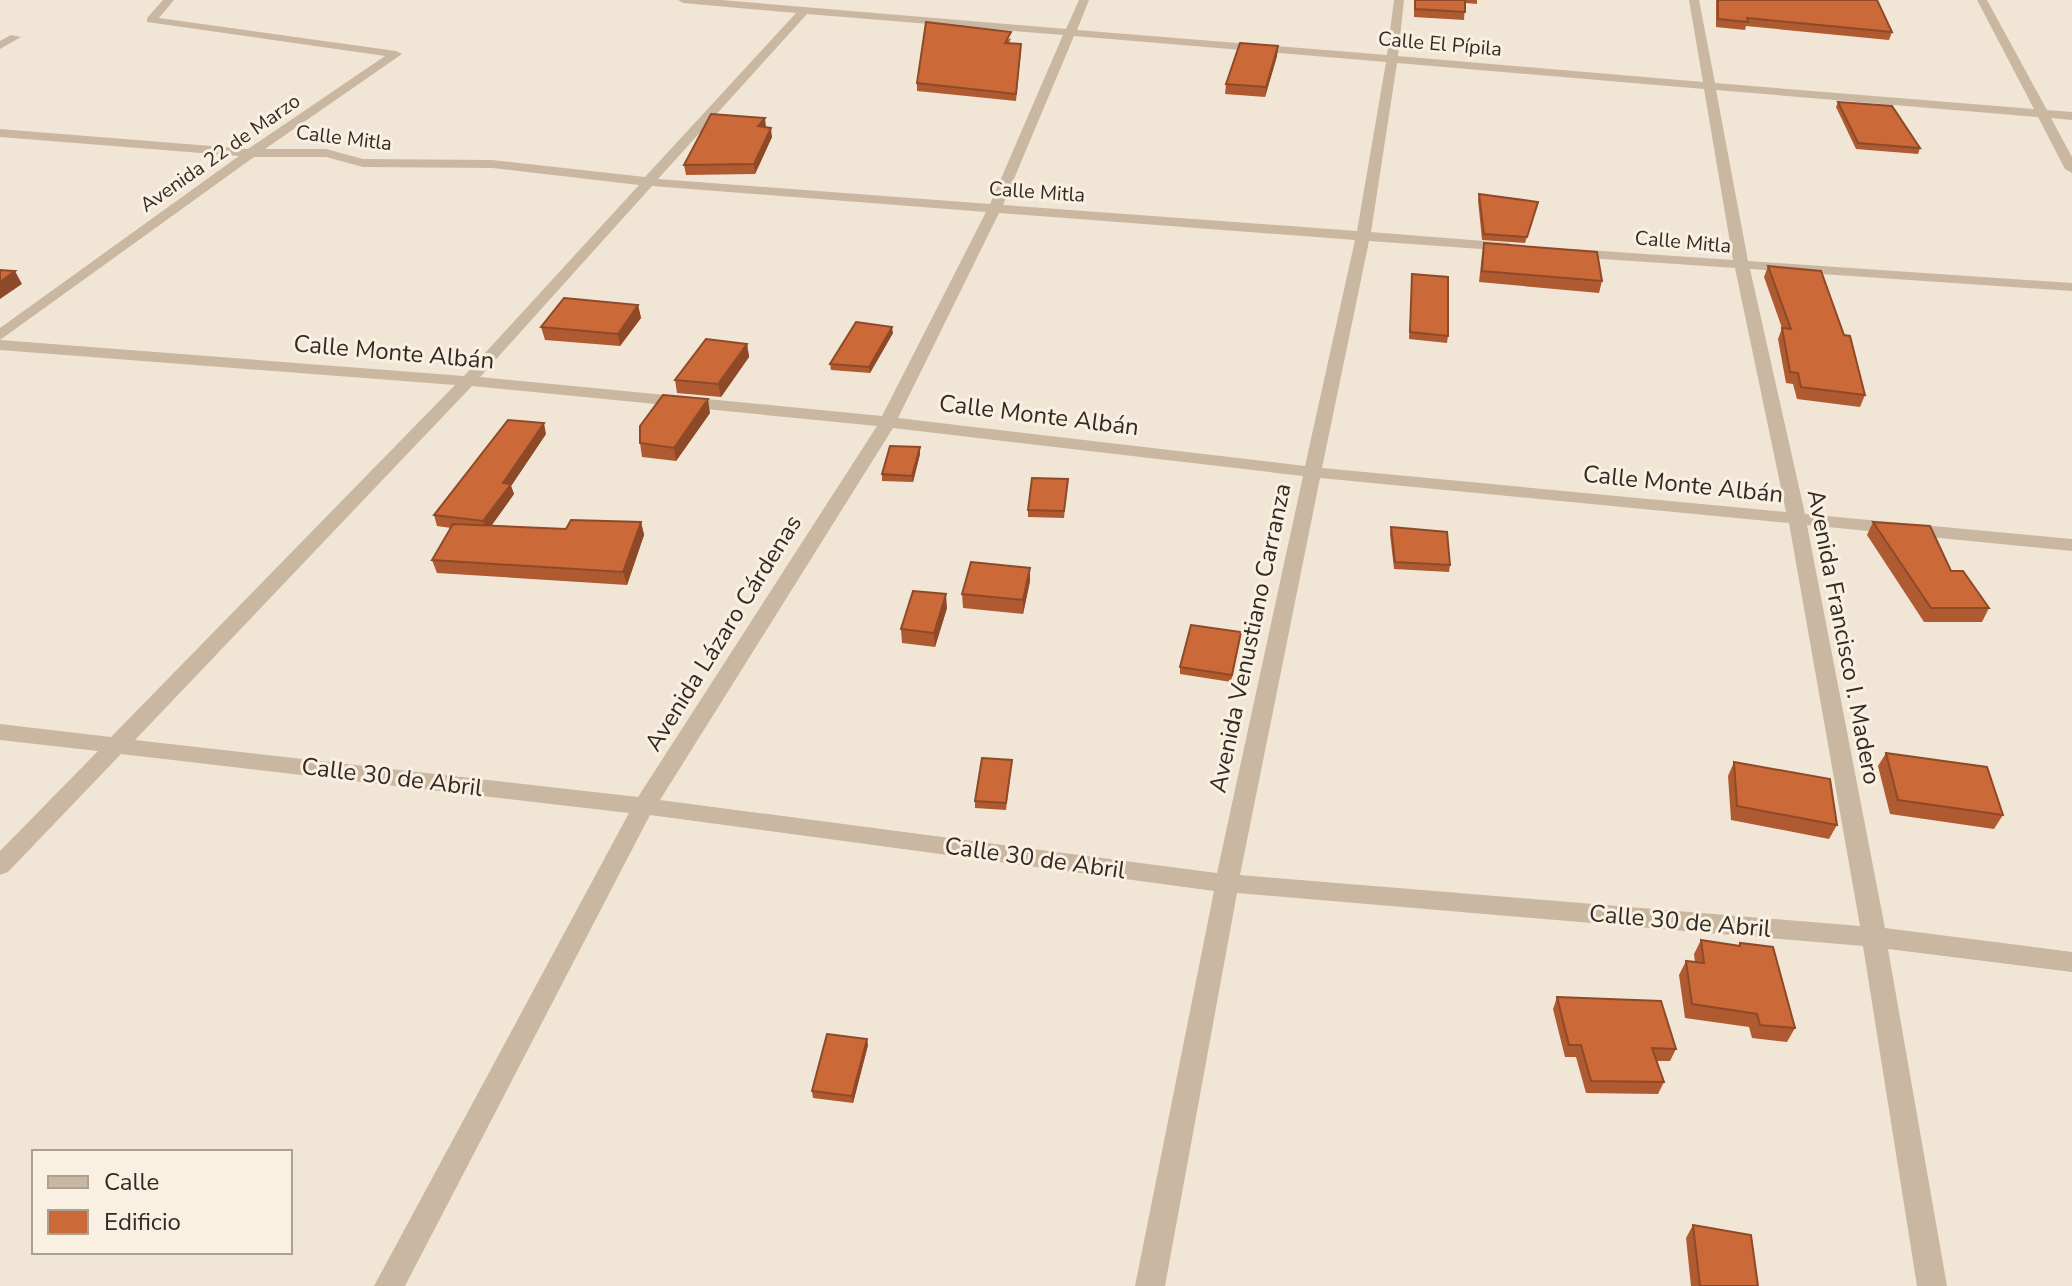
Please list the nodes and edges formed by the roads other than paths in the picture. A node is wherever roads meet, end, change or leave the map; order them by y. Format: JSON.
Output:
{"nodes":[{"id":1,"x":169,"y":0,"type":"edge"},
{"id":2,"x":683,"y":0,"type":"edge"},
{"id":3,"x":1084,"y":0,"type":"edge"},
{"id":4,"x":1399,"y":0,"type":"edge"},
{"id":5,"x":1694,"y":0,"type":"edge"},
{"id":6,"x":1982,"y":0,"type":"edge"},
{"id":7,"x":804,"y":10,"type":"junction"},
{"id":8,"x":1068,"y":32,"type":"junction"},
{"id":9,"x":15,"y":37,"type":"dead end"},
{"id":10,"x":0,"y":46,"type":"edge"},
{"id":11,"x":1393,"y":58,"type":"junction"},
{"id":12,"x":1709,"y":86,"type":"junction"},
{"id":13,"x":2041,"y":114,"type":"junction"},
{"id":14,"x":2072,"y":116,"type":"edge"},
{"id":15,"x":0,"y":133,"type":"edge"},
{"id":16,"x":251,"y":153,"type":"junction"},
{"id":17,"x":2072,"y":169,"type":"edge"},
{"id":18,"x":650,"y":182,"type":"junction"},
{"id":19,"x":994,"y":209,"type":"junction"},
{"id":20,"x":1361,"y":235,"type":"junction"},
{"id":21,"x":1520,"y":248,"type":"edge"},
{"id":22,"x":1552,"y":251,"type":"edge"},
{"id":23,"x":1742,"y":267,"type":"junction"},
{"id":24,"x":2072,"y":287,"type":"edge"},
{"id":25,"x":0,"y":335,"type":"edge"},
{"id":26,"x":0,"y":345,"type":"edge"},
{"id":27,"x":468,"y":381,"type":"junction"},
{"id":28,"x":888,"y":422,"type":"junction"},
{"id":29,"x":1312,"y":472,"type":"junction"},
{"id":30,"x":1797,"y":519,"type":"junction"},
{"id":31,"x":2072,"y":545,"type":"edge"},
{"id":32,"x":0,"y":732,"type":"edge"},
{"id":33,"x":118,"y":745,"type":"junction"},
{"id":34,"x":644,"y":806,"type":"junction"},
{"id":35,"x":0,"y":866,"type":"edge"},
{"id":36,"x":1225,"y":883,"type":"junction"},
{"id":37,"x":1874,"y":937,"type":"junction"},
{"id":38,"x":2072,"y":962,"type":"edge"},
{"id":39,"x":389,"y":1286,"type":"edge"},
{"id":40,"x":1150,"y":1286,"type":"edge"},
{"id":41,"x":1932,"y":1286,"type":"edge"}],
"edges":[{"from":1,"to":16,"type":"street","name":"Avenida 22 de Marzo"},
{"from":2,"to":7,"type":"street","name":"Calle El Pípila"},
{"from":3,"to":8,"type":"street","name":"Avenida Lázaro Cárdenas"},
{"from":4,"to":11,"type":"street","name":"Avenida Venustiano Carranza"},
{"from":5,"to":12,"type":"street","name":"Avenida Francisco I. Madero"},
{"from":6,"to":13,"type":"street"},
{"from":7,"to":8,"type":"street","name":"Calle El Pípila"},
{"from":7,"to":18,"type":"street"},
{"from":8,"to":11,"type":"street","name":"Calle El Pípila"},
{"from":8,"to":19,"type":"street","name":"Avenida Lázaro Cárdenas"},
{"from":9,"to":10,"type":"street"},
{"from":11,"to":12,"type":"street","name":"Calle El Pípila"},
{"from":11,"to":20,"type":"street","name":"Avenida Venustiano Carranza"},
{"from":12,"to":13,"type":"street","name":"Calle El Pípila"},
{"from":12,"to":23,"type":"street","name":"Avenida Francisco I. Madero"},
{"from":13,"to":14,"type":"street","name":"Calle El Pípila"},
{"from":13,"to":17,"type":"street"},
{"from":15,"to":16,"type":"street","name":"Calle Mitla"},
{"from":16,"to":18,"type":"street","name":"Calle Mitla"},
{"from":16,"to":25,"type":"street","name":"Avenida 22 de Marzo"},
{"from":18,"to":19,"type":"street","name":"Calle Mitla"},
{"from":18,"to":27,"type":"street"},
{"from":19,"to":20,"type":"street","name":"Calle Mitla"},
{"from":19,"to":28,"type":"street","name":"Avenida Lázaro Cárdenas"},
{"from":20,"to":21,"type":"street","name":"Calle Mitla"},
{"from":20,"to":29,"type":"street","name":"Avenida Venustiano Carranza"},
{"from":22,"to":23,"type":"street","name":"Calle Mitla"},
{"from":23,"to":24,"type":"street","name":"Calle Mitla"},
{"from":23,"to":30,"type":"street","name":"Avenida Francisco I. Madero"},
{"from":26,"to":27,"type":"street","name":"Calle Monte Albán"},
{"from":27,"to":28,"type":"street","name":"Calle Monte Albán"},
{"from":27,"to":33,"type":"street"},
{"from":28,"to":29,"type":"street","name":"Calle Monte Albán"},
{"from":28,"to":34,"type":"street","name":"Avenida Lázaro Cárdenas"},
{"from":29,"to":30,"type":"street","name":"Calle Monte Albán"},
{"from":29,"to":36,"type":"street","name":"Avenida Venustiano Carranza"},
{"from":30,"to":31,"type":"street","name":"Calle Monte Albán"},
{"from":30,"to":37,"type":"street","name":"Avenida Francisco I. Madero"},
{"from":32,"to":33,"type":"street","name":"Calle 30 de Abril"},
{"from":33,"to":34,"type":"street","name":"Calle 30 de Abril"},
{"from":33,"to":35,"type":"street"},
{"from":34,"to":36,"type":"street","name":"Calle 30 de Abril"},
{"from":34,"to":39,"type":"street","name":"Avenida Lázaro Cárdenas"},
{"from":36,"to":37,"type":"street","name":"Calle 30 de Abril"},
{"from":36,"to":40,"type":"street","name":"Avenida Venustiano Carranza"},
{"from":37,"to":38,"type":"street","name":"Calle 30 de Abril"},
{"from":37,"to":41,"type":"street","name":"Avenida Francisco I. Madero"}]}
